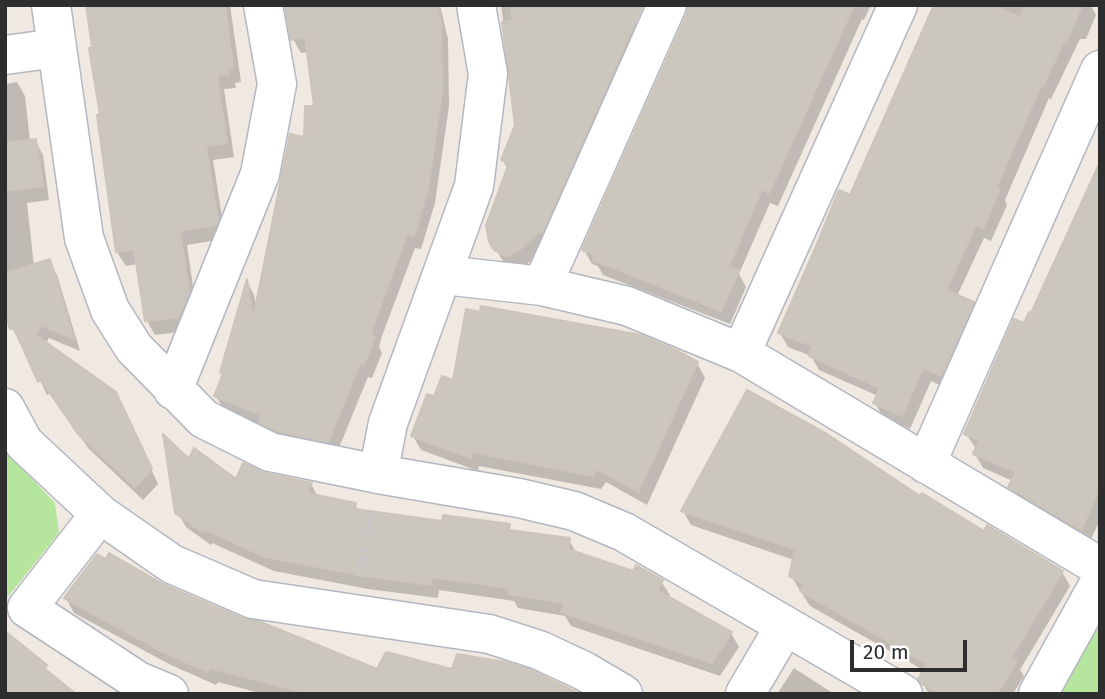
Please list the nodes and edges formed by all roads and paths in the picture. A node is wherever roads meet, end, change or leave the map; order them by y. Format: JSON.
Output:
{"nodes":[{"id":1,"x":51,"y":5,"type":"edge"},
{"id":2,"x":263,"y":5,"type":"edge"},
{"id":3,"x":476,"y":5,"type":"edge"},
{"id":4,"x":667,"y":5,"type":"edge"},
{"id":5,"x":898,"y":5,"type":"edge"},
{"id":6,"x":57,"y":48,"type":"junction"},
{"id":7,"x":5,"y":55,"type":"edge"},
{"id":8,"x":1100,"y":70,"type":"edge"},
{"id":9,"x":444,"y":275,"type":"junction"},
{"id":10,"x":542,"y":286,"type":"junction"},
{"id":11,"x":741,"y":353,"type":"junction"},
{"id":12,"x":173,"y":390,"type":"junction"},
{"id":13,"x":5,"y":408,"type":"edge"},
{"id":14,"x":926,"y":464,"type":"junction"},
{"id":15,"x":378,"y":474,"type":"junction"},
{"id":16,"x":100,"y":514,"type":"junction"},
{"id":17,"x":1100,"y":566,"type":"edge"},
{"id":18,"x":1100,"y":582,"type":"edge"},
{"id":19,"x":353,"y":615,"type":"junction"},
{"id":20,"x":785,"y":626,"type":"junction"},
{"id":21,"x":169,"y":694,"type":"edge"},
{"id":22,"x":624,"y":694,"type":"edge"},
{"id":23,"x":745,"y":694,"type":"edge"},
{"id":24,"x":903,"y":694,"type":"edge"},
{"id":25,"x":1038,"y":694,"type":"edge"}],
"edges":[{"from":1,"to":6,"type":"street"},
{"from":2,"to":12,"type":"street"},
{"from":3,"to":9,"type":"street"},
{"from":4,"to":10,"type":"street"},
{"from":5,"to":11,"type":"street"},
{"from":6,"to":7,"type":"street"},
{"from":6,"to":12,"type":"street"},
{"from":8,"to":14,"type":"street"},
{"from":9,"to":10,"type":"street"},
{"from":9,"to":15,"type":"street"},
{"from":10,"to":11,"type":"street"},
{"from":11,"to":14,"type":"street"},
{"from":12,"to":15,"type":"street"},
{"from":13,"to":16,"type":"street"},
{"from":14,"to":17,"type":"street"},
{"from":15,"to":19,"type":"path"},
{"from":15,"to":20,"type":"street"},
{"from":16,"to":19,"type":"street"},
{"from":16,"to":21,"type":"street"},
{"from":18,"to":25,"type":"street"},
{"from":19,"to":22,"type":"street"},
{"from":20,"to":23,"type":"street"},
{"from":20,"to":24,"type":"street"}]}
